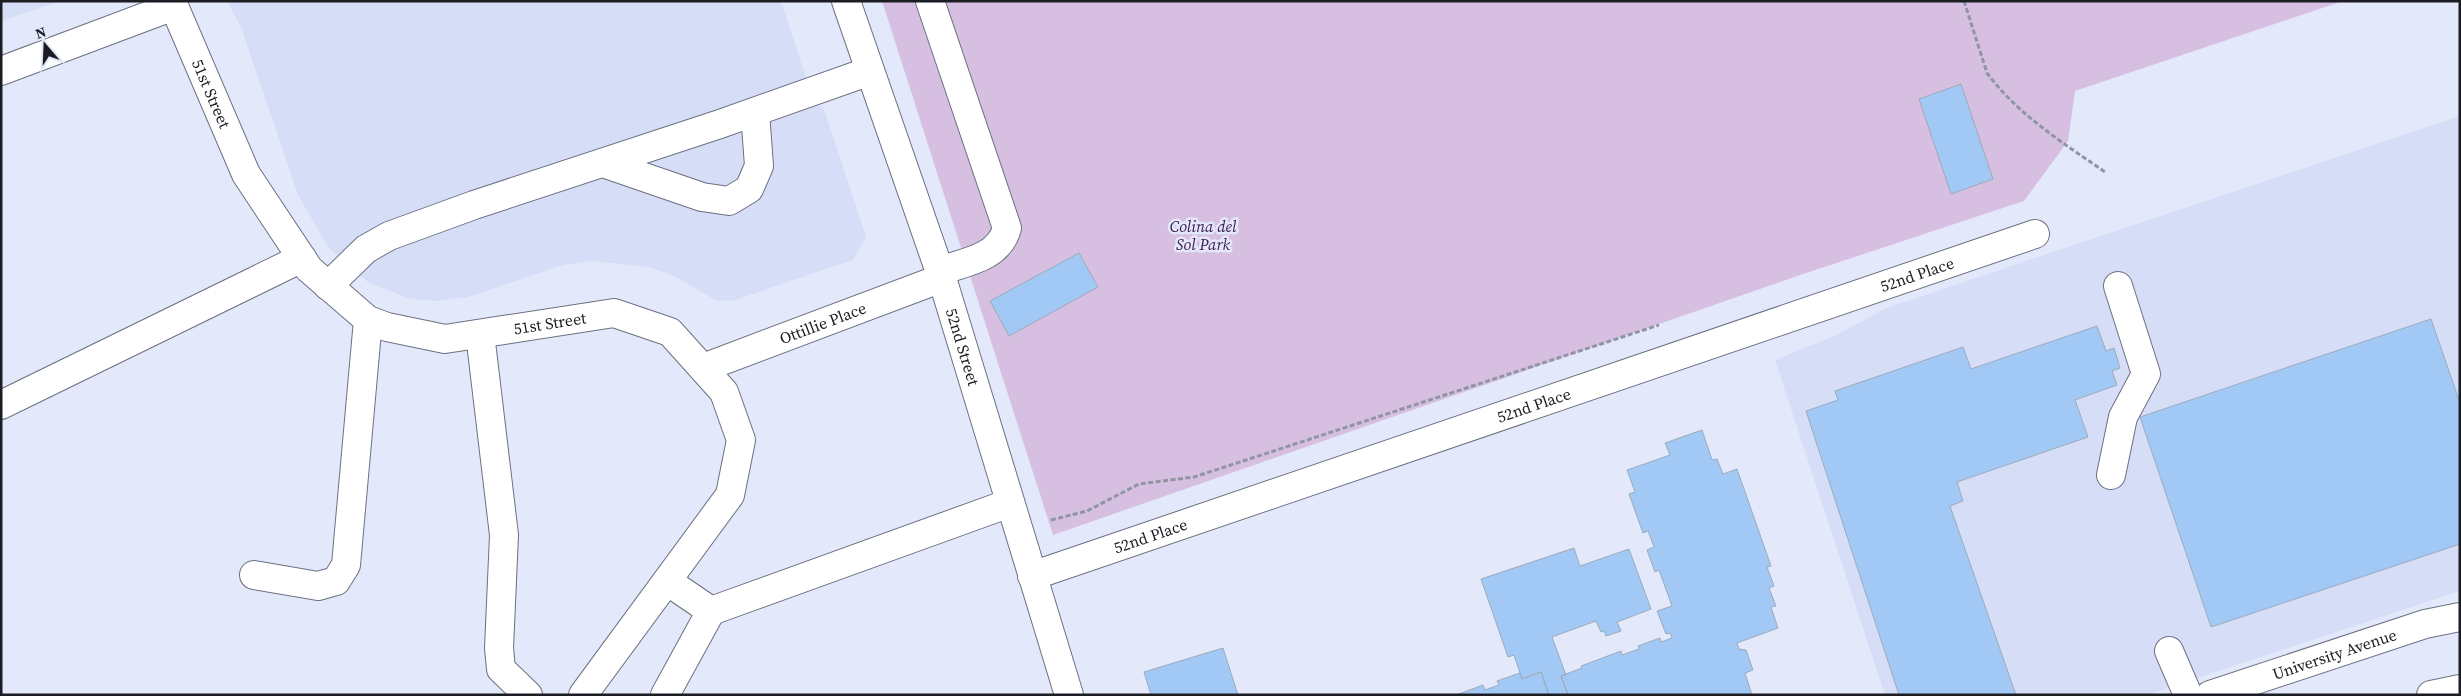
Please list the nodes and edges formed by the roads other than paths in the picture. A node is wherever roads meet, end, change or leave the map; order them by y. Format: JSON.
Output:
{"nodes":[{"id":1,"x":846,"y":1,"type":"edge"},
{"id":2,"x":930,"y":1,"type":"edge"},
{"id":3,"x":1,"y":71,"type":"edge"},
{"id":4,"x":870,"y":71,"type":"junction"},
{"id":5,"x":755,"y":112,"type":"junction"},
{"id":6,"x":603,"y":163,"type":"junction"},
{"id":7,"x":2035,"y":234,"type":"dead end"},
{"id":8,"x":302,"y":258,"type":"junction"},
{"id":9,"x":940,"y":274,"type":"junction"},
{"id":10,"x":328,"y":286,"type":"junction"},
{"id":11,"x":2118,"y":286,"type":"dead end"},
{"id":12,"x":368,"y":320,"type":"junction"},
{"id":13,"x":480,"y":334,"type":"junction"},
{"id":14,"x":703,"y":368,"type":"junction"},
{"id":15,"x":1,"y":405,"type":"edge"},
{"id":16,"x":2111,"y":475,"type":"dead end"},
{"id":17,"x":1010,"y":503,"type":"junction"},
{"id":18,"x":254,"y":575,"type":"dead end"},
{"id":19,"x":1032,"y":576,"type":"junction"},
{"id":20,"x":667,"y":581,"type":"junction"},
{"id":21,"x":711,"y":611,"type":"junction"},
{"id":22,"x":2460,"y":617,"type":"edge"},
{"id":23,"x":2169,"y":651,"type":"dead end"},
{"id":24,"x":2460,"y":689,"type":"edge"},
{"id":25,"x":528,"y":695,"type":"edge"},
{"id":26,"x":583,"y":695,"type":"edge"},
{"id":27,"x":665,"y":695,"type":"edge"},
{"id":28,"x":1070,"y":695,"type":"edge"},
{"id":29,"x":2188,"y":695,"type":"edge"},
{"id":30,"x":2210,"y":695,"type":"edge"},
{"id":31,"x":2431,"y":695,"type":"edge"}],
"edges":[{"from":1,"to":4,"type":"street","name":"52nd Street"},
{"from":2,"to":9,"type":"street","name":"Ottillie Place"},
{"from":3,"to":8,"type":"street","name":"51st Street"},
{"from":4,"to":5,"type":"street"},
{"from":4,"to":9,"type":"street","name":"52nd Street"},
{"from":5,"to":6,"type":"street"},
{"from":5,"to":6,"type":"street"},
{"from":6,"to":10,"type":"street"},
{"from":7,"to":19,"type":"street","name":"52nd Place"},
{"from":8,"to":10,"type":"street","name":"51st Street"},
{"from":8,"to":15,"type":"street"},
{"from":9,"to":14,"type":"street","name":"Ottillie Place"},
{"from":9,"to":17,"type":"street","name":"52nd Street"},
{"from":10,"to":12,"type":"street","name":"51st Street"},
{"from":11,"to":16,"type":"street"},
{"from":12,"to":13,"type":"street","name":"51st Street"},
{"from":12,"to":18,"type":"street"},
{"from":13,"to":14,"type":"street","name":"51st Street"},
{"from":13,"to":25,"type":"street"},
{"from":14,"to":20,"type":"street","name":"51st Street"},
{"from":17,"to":19,"type":"street","name":"52nd Street"},
{"from":17,"to":21,"type":"street"},
{"from":19,"to":28,"type":"street","name":"52nd Street"},
{"from":20,"to":21,"type":"street"},
{"from":20,"to":26,"type":"street","name":"51st Street"},
{"from":21,"to":27,"type":"street"},
{"from":22,"to":30,"type":"street","name":"University Avenue"},
{"from":23,"to":29,"type":"street"},
{"from":24,"to":31,"type":"street"}]}
